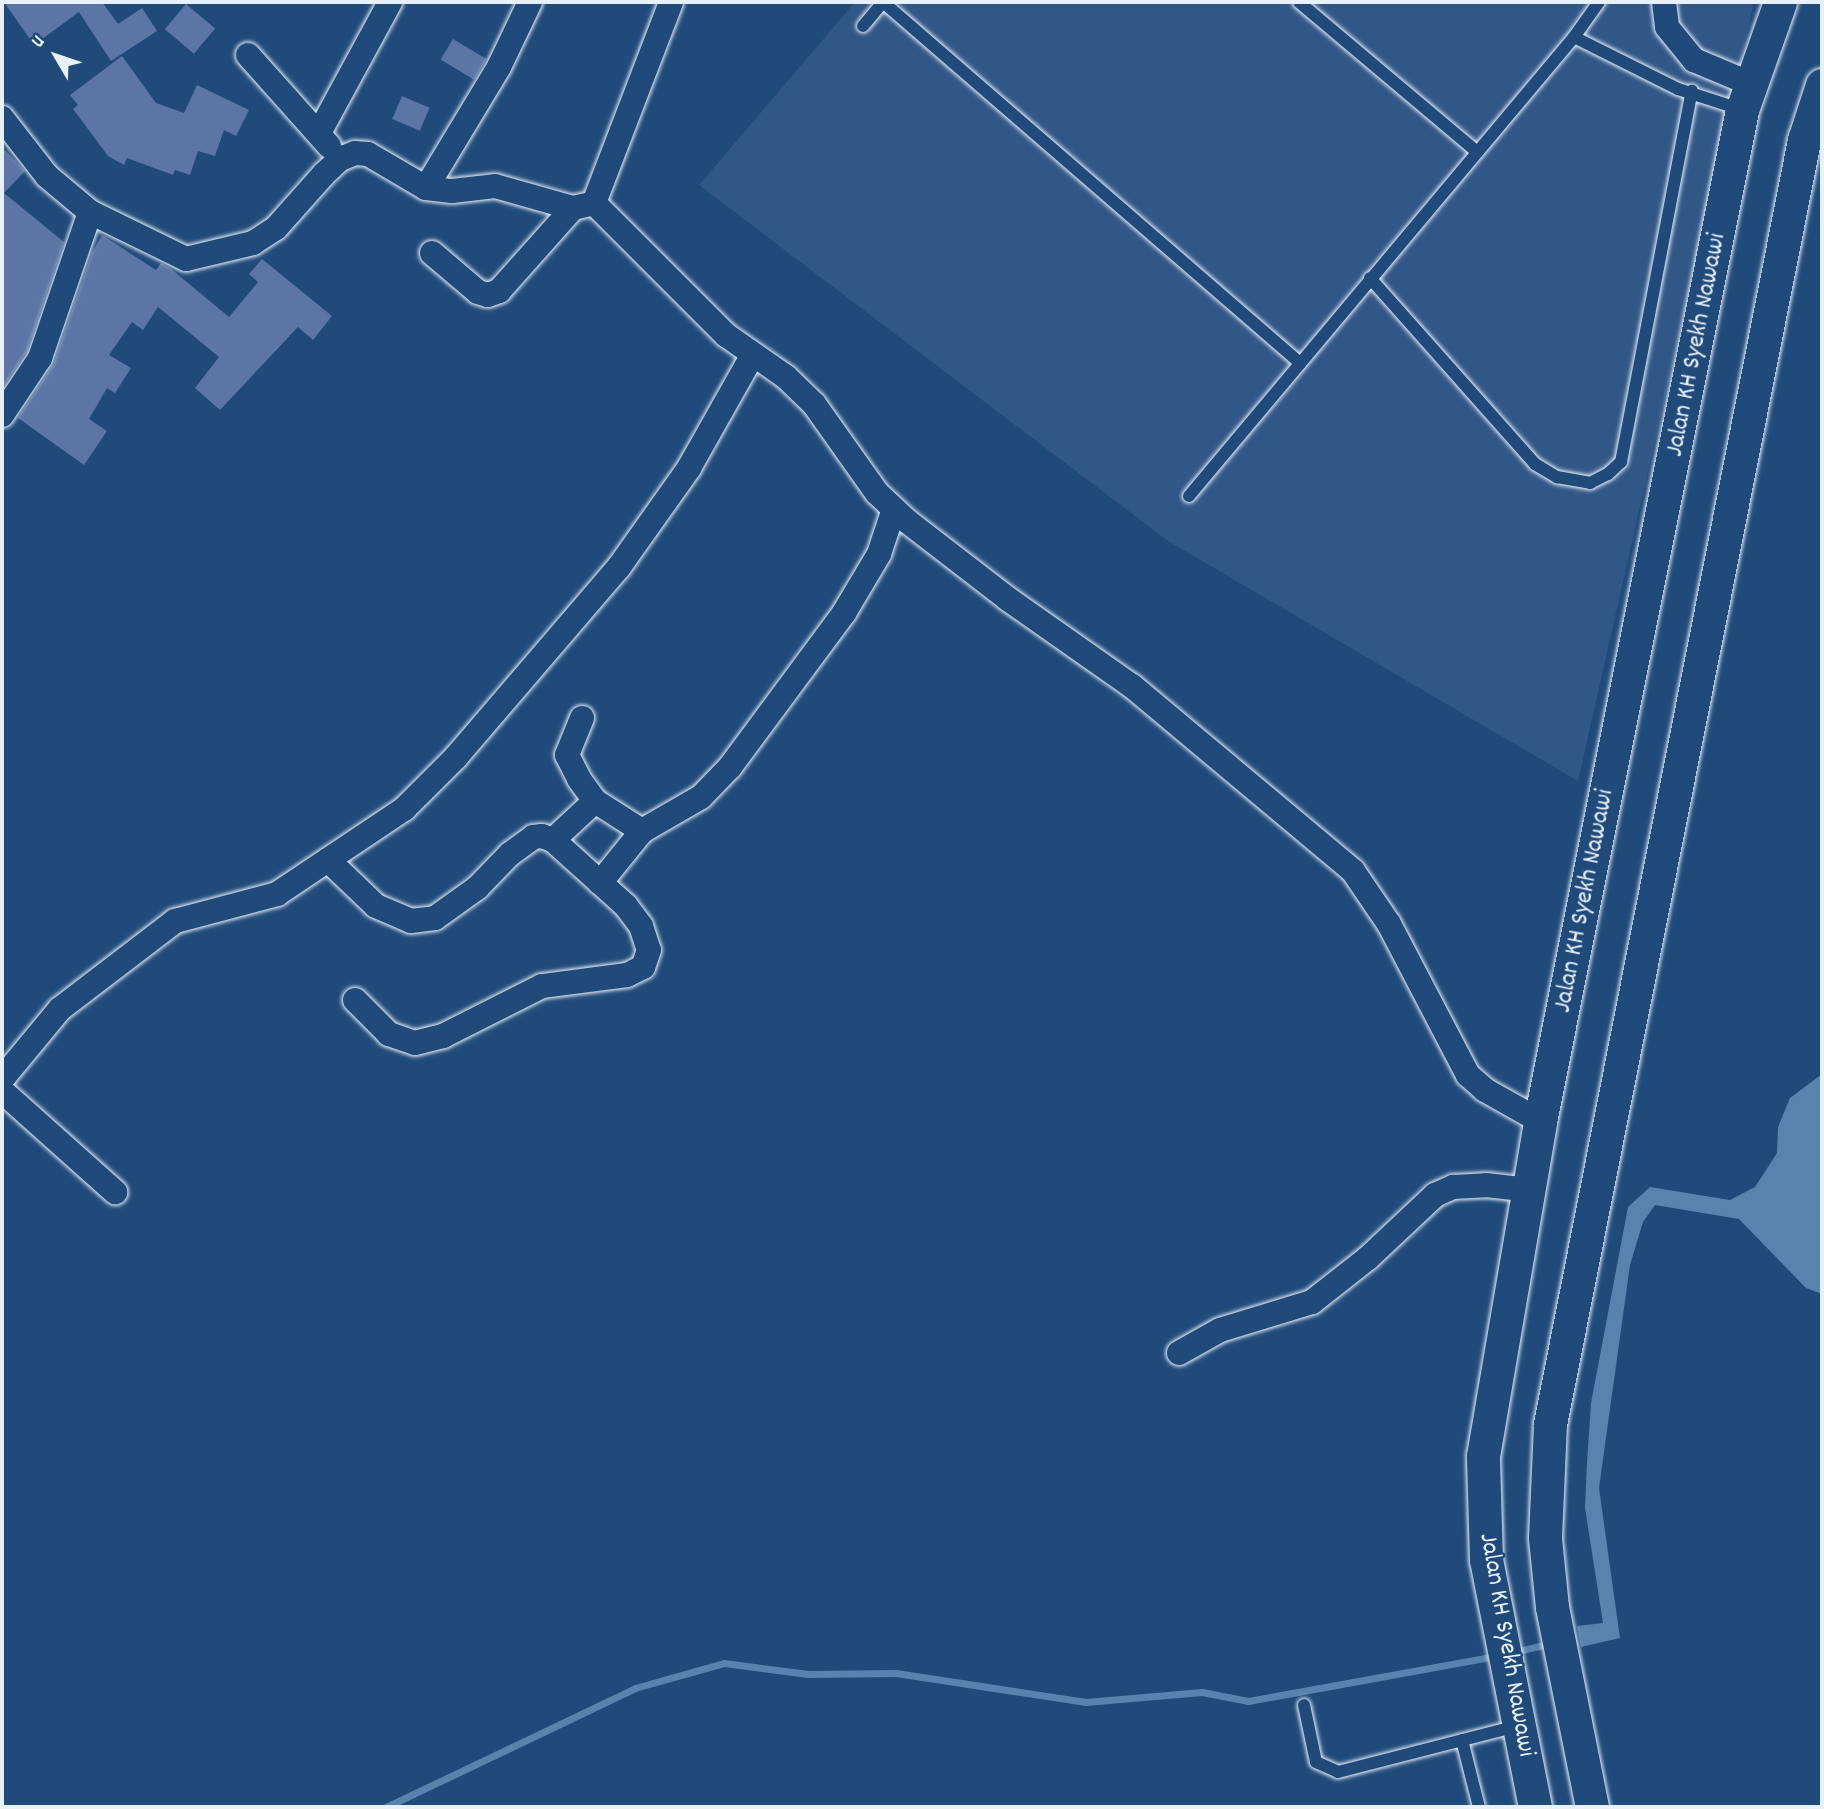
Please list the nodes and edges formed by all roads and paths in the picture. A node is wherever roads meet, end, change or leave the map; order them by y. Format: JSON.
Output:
{"nodes":[{"id":1,"x":390,"y":2,"type":"edge"},
{"id":2,"x":530,"y":2,"type":"edge"},
{"id":3,"x":671,"y":2,"type":"edge"},
{"id":4,"x":883,"y":2,"type":"edge"},
{"id":5,"x":1299,"y":2,"type":"edge"},
{"id":6,"x":1599,"y":2,"type":"edge"},
{"id":7,"x":1664,"y":2,"type":"edge"},
{"id":8,"x":1780,"y":2,"type":"edge"},
{"id":9,"x":863,"y":26,"type":"dead end"},
{"id":10,"x":1574,"y":37,"type":"junction"},
{"id":11,"x":248,"y":55,"type":"dead end"},
{"id":12,"x":1822,"y":85,"type":"edge"},
{"id":13,"x":1692,"y":91,"type":"junction"},
{"id":14,"x":1747,"y":97,"type":"junction"},
{"id":15,"x":5,"y":131,"type":"edge"},
{"id":16,"x":319,"y":133,"type":"junction"},
{"id":17,"x":1476,"y":151,"type":"junction"},
{"id":18,"x":340,"y":159,"type":"junction"},
{"id":19,"x":426,"y":188,"type":"junction"},
{"id":20,"x":584,"y":206,"type":"junction"},
{"id":21,"x":90,"y":212,"type":"junction"},
{"id":22,"x":432,"y":253,"type":"dead end"},
{"id":23,"x":1370,"y":278,"type":"junction"},
{"id":24,"x":752,"y":356,"type":"junction"},
{"id":25,"x":1300,"y":363,"type":"junction"},
{"id":26,"x":2,"y":415,"type":"edge"},
{"id":27,"x":1189,"y":496,"type":"dead end"},
{"id":28,"x":894,"y":509,"type":"junction"},
{"id":29,"x":582,"y":718,"type":"dead end"},
{"id":30,"x":595,"y":801,"type":"junction"},
{"id":31,"x":642,"y":831,"type":"junction"},
{"id":32,"x":553,"y":839,"type":"junction"},
{"id":33,"x":328,"y":860,"type":"junction"},
{"id":34,"x":600,"y":883,"type":"junction"},
{"id":35,"x":355,"y":1000,"type":"dead end"},
{"id":36,"x":2,"y":1079,"type":"edge"},
{"id":37,"x":2,"y":1091,"type":"edge"},
{"id":38,"x":1541,"y":1121,"type":"junction"},
{"id":39,"x":1530,"y":1190,"type":"junction"},
{"id":40,"x":116,"y":1192,"type":"dead end"},
{"id":41,"x":1179,"y":1353,"type":"dead end"},
{"id":42,"x":1304,"y":1705,"type":"dead end"},
{"id":43,"x":1521,"y":1725,"type":"junction"},
{"id":44,"x":1462,"y":1740,"type":"junction"},
{"id":45,"x":1479,"y":1807,"type":"edge"},
{"id":46,"x":1535,"y":1807,"type":"edge"},
{"id":47,"x":1592,"y":1807,"type":"edge"}],
"edges":[{"from":1,"to":16,"type":"street"},
{"from":2,"to":19,"type":"street"},
{"from":3,"to":20,"type":"street"},
{"from":4,"to":9,"type":"lane"},
{"from":4,"to":25,"type":"lane"},
{"from":5,"to":17,"type":"lane"},
{"from":6,"to":10,"type":"lane"},
{"from":7,"to":14,"type":"street"},
{"from":8,"to":14,"type":"main road","name":"Jalan KH Syekh Nawawi"},
{"from":10,"to":13,"type":"lane"},
{"from":10,"to":17,"type":"lane"},
{"from":11,"to":16,"type":"street"},
{"from":12,"to":47,"type":"main road","name":"Jalan KH Syekh Nawawi"},
{"from":13,"to":14,"type":"lane"},
{"from":13,"to":23,"type":"lane"},
{"from":14,"to":38,"type":"main road","name":"Jalan KH Syekh Nawawi"},
{"from":15,"to":21,"type":"street"},
{"from":16,"to":18,"type":"street"},
{"from":17,"to":23,"type":"lane"},
{"from":18,"to":19,"type":"street"},
{"from":18,"to":21,"type":"street"},
{"from":19,"to":20,"type":"street"},
{"from":20,"to":22,"type":"street"},
{"from":20,"to":24,"type":"street"},
{"from":21,"to":26,"type":"street"},
{"from":23,"to":25,"type":"lane"},
{"from":24,"to":28,"type":"street"},
{"from":24,"to":33,"type":"street"},
{"from":25,"to":27,"type":"lane"},
{"from":28,"to":31,"type":"street"},
{"from":28,"to":38,"type":"street"},
{"from":29,"to":30,"type":"street"},
{"from":30,"to":31,"type":"street"},
{"from":30,"to":32,"type":"street"},
{"from":31,"to":34,"type":"street"},
{"from":32,"to":33,"type":"street"},
{"from":32,"to":34,"type":"street"},
{"from":33,"to":36,"type":"street"},
{"from":34,"to":35,"type":"street"},
{"from":37,"to":40,"type":"street"},
{"from":38,"to":39,"type":"main road","name":"Jalan KH Syekh Nawawi"},
{"from":39,"to":41,"type":"street"},
{"from":39,"to":43,"type":"main road","name":"Jalan KH Syekh Nawawi"},
{"from":42,"to":44,"type":"lane"},
{"from":43,"to":44,"type":"lane"},
{"from":43,"to":46,"type":"main road","name":"Jalan KH Syekh Nawawi"},
{"from":44,"to":45,"type":"lane"}]}
